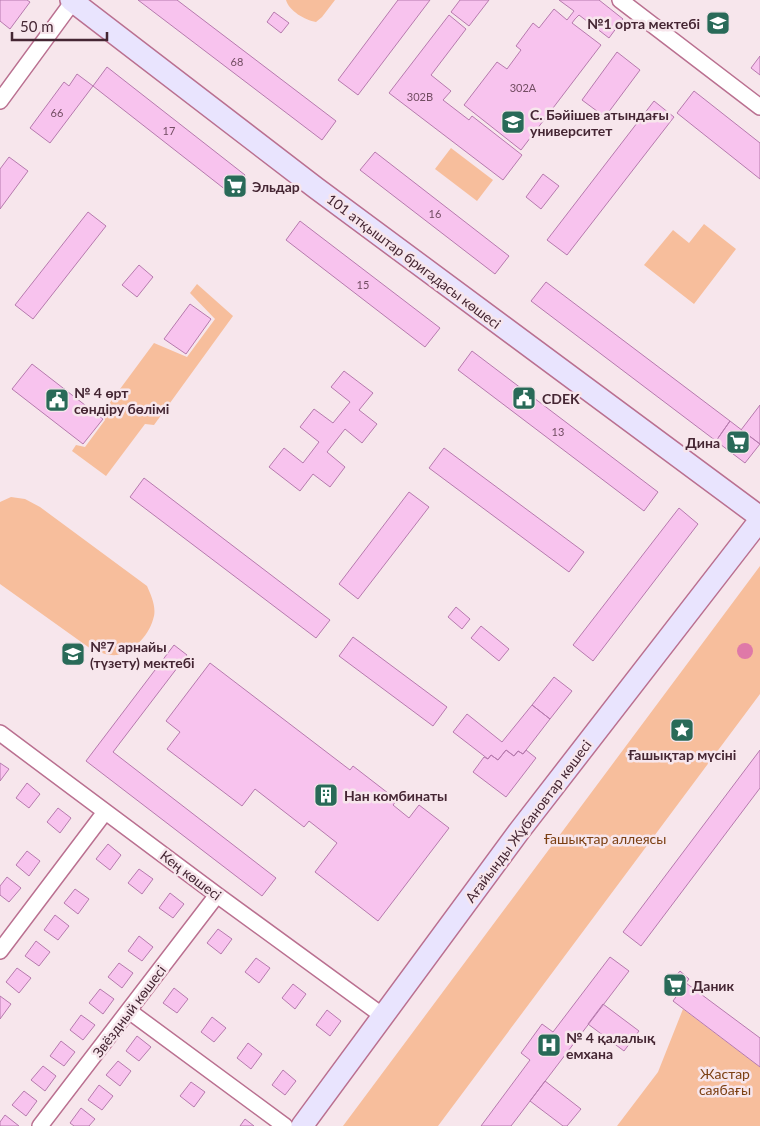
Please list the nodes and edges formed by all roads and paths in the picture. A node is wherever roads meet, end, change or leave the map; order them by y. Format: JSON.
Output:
{"nodes":[{"id":1,"x":73,"y":0,"type":"edge"},
{"id":2,"x":620,"y":0,"type":"edge"},
{"id":3,"x":0,"y":101,"type":"edge"},
{"id":4,"x":760,"y":107,"type":"edge"},
{"id":5,"x":757,"y":529,"type":"edge"},
{"id":6,"x":0,"y":732,"type":"edge"},
{"id":7,"x":105,"y":812,"type":"junction"},
{"id":8,"x":217,"y":895,"type":"junction"},
{"id":9,"x":0,"y":952,"type":"edge"},
{"id":10,"x":129,"y":1011,"type":"junction"},
{"id":11,"x":383,"y":1016,"type":"junction"},
{"id":12,"x":40,"y":1126,"type":"edge"},
{"id":13,"x":285,"y":1126,"type":"edge"},
{"id":14,"x":302,"y":1126,"type":"edge"}],
"edges":[{"from":1,"to":3,"type":"street"},
{"from":1,"to":5,"type":"street","name":"101 атқыштар бригадасы көшесі"},
{"from":2,"to":4,"type":"street"},
{"from":5,"to":11,"type":"street","name":"Ағайынды Жұбановтар көшесі"},
{"from":6,"to":7,"type":"street","name":"Кең көшесі"},
{"from":7,"to":8,"type":"street","name":"Кең көшесі"},
{"from":7,"to":9,"type":"street"},
{"from":8,"to":10,"type":"street","name":"Звёздный көшесі"},
{"from":8,"to":11,"type":"street","name":"Кең көшесі"},
{"from":10,"to":12,"type":"street","name":"Звёздный көшесі"},
{"from":10,"to":13,"type":"street"},
{"from":11,"to":14,"type":"street","name":"Ағайынды Жұбановтар көшесі"}]}
